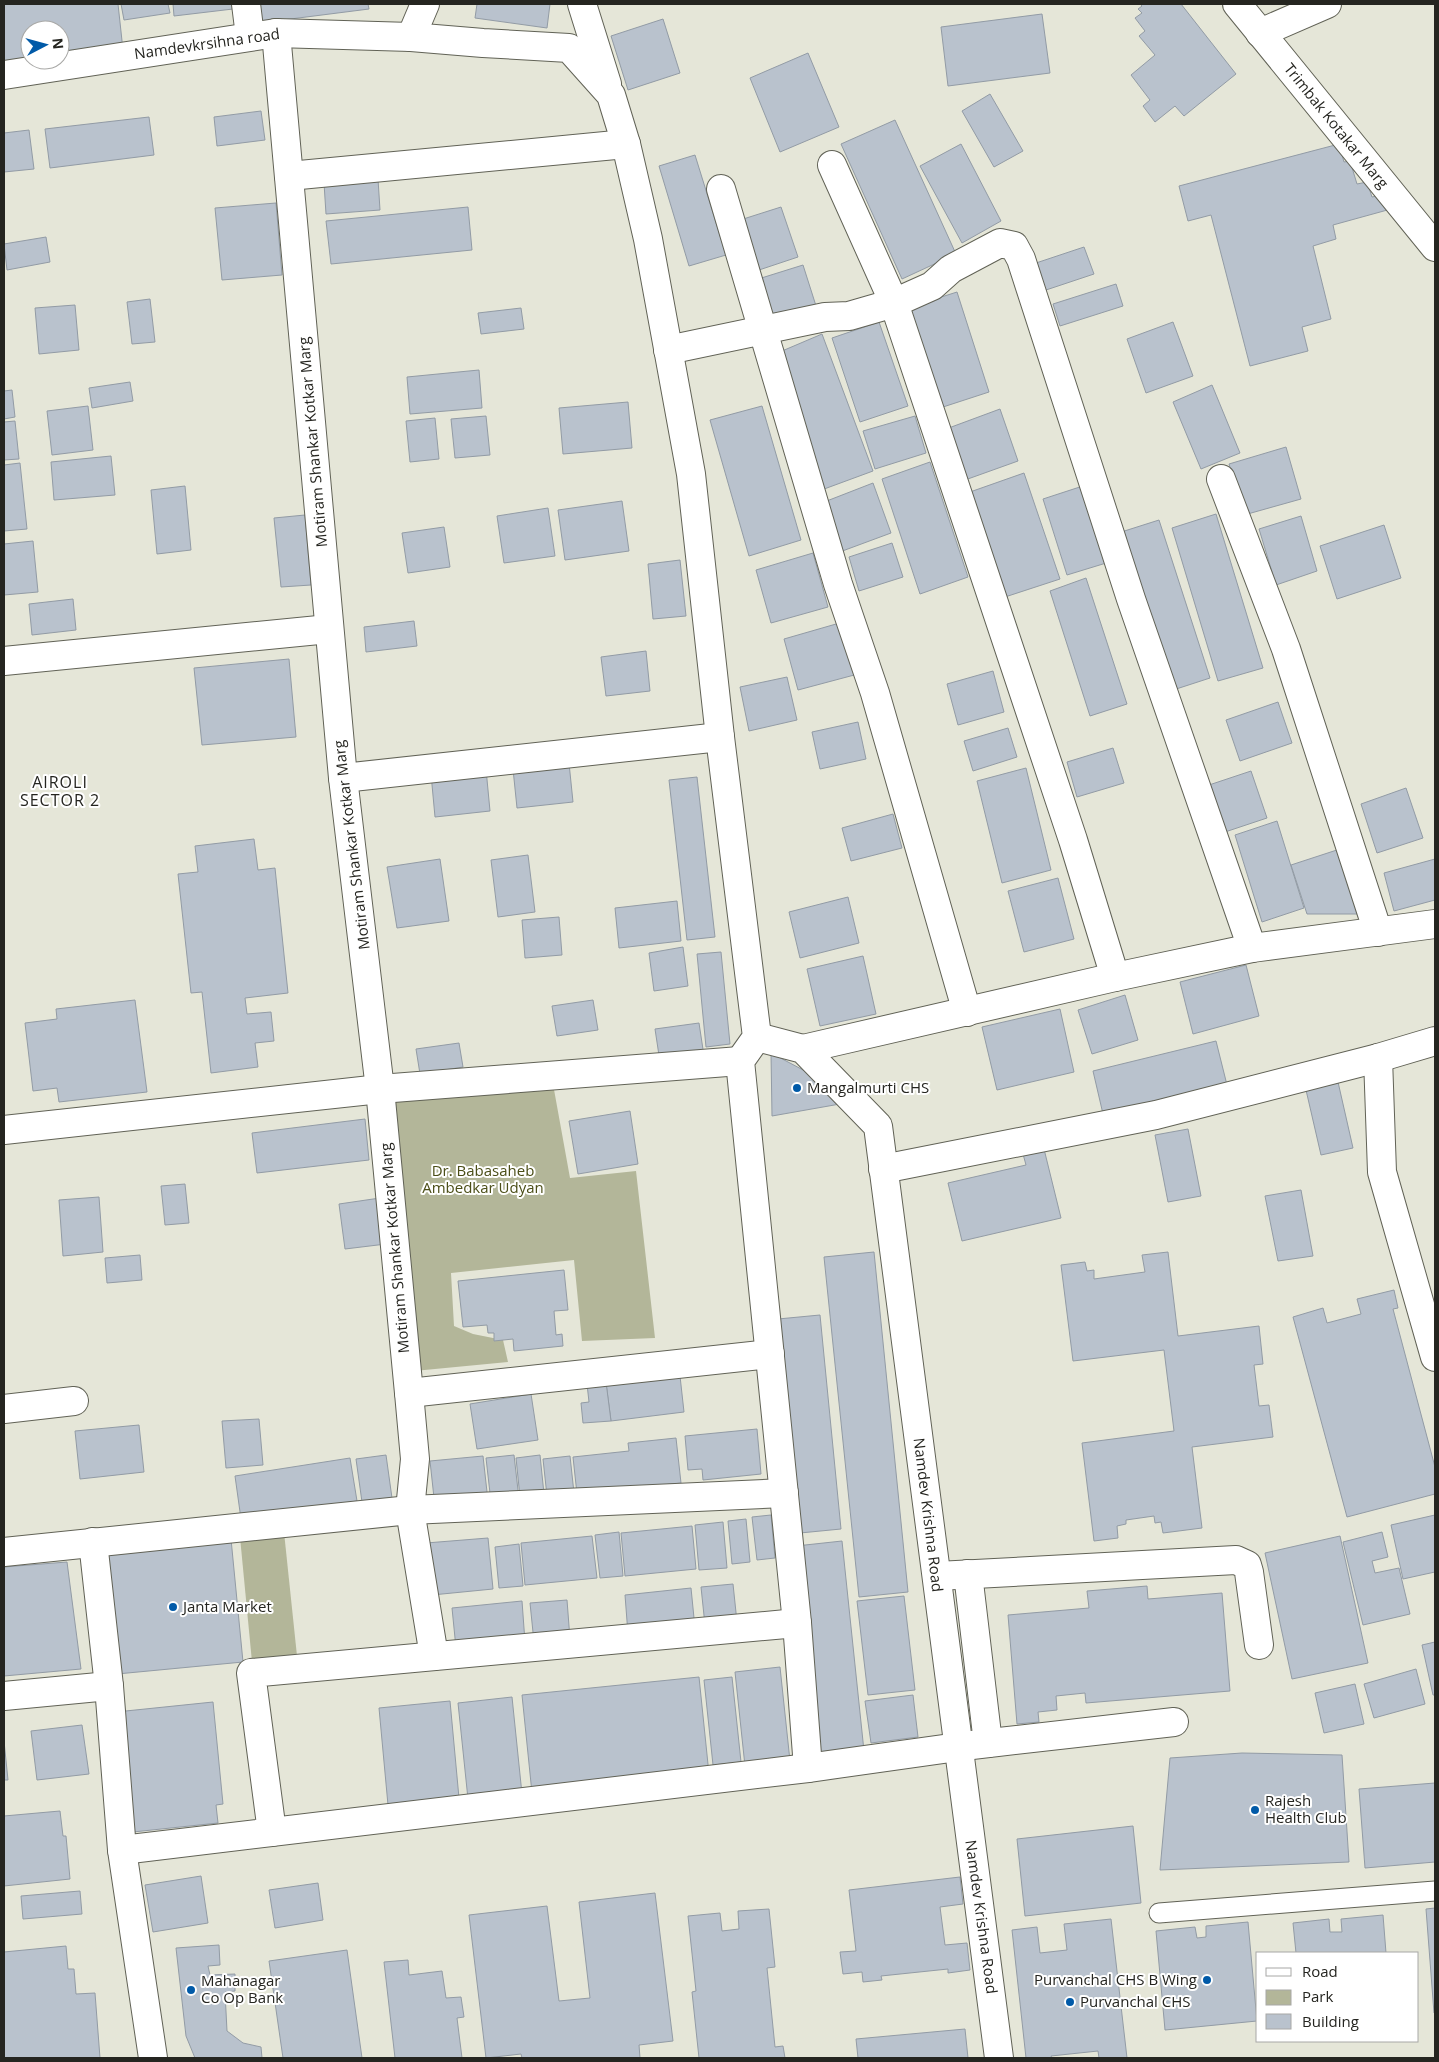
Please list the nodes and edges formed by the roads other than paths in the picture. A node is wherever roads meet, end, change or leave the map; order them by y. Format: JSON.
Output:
{"nodes":[{"id":1,"x":246,"y":4,"type":"edge"},
{"id":2,"x":425,"y":4,"type":"edge"},
{"id":3,"x":582,"y":4,"type":"edge"},
{"id":4,"x":1237,"y":4,"type":"edge"},
{"id":5,"x":1327,"y":4,"type":"edge"},
{"id":6,"x":1260,"y":33,"type":"junction"},
{"id":7,"x":263,"y":35,"type":"junction"},
{"id":8,"x":411,"y":37,"type":"junction"},
{"id":9,"x":4,"y":74,"type":"edge"},
{"id":10,"x":611,"y":95,"type":"junction"},
{"id":11,"x":626,"y":144,"type":"junction"},
{"id":12,"x":832,"y":165,"type":"dead end"},
{"id":13,"x":289,"y":176,"type":"junction"},
{"id":14,"x":720,"y":189,"type":"dead end"},
{"id":15,"x":1435,"y":247,"type":"edge"},
{"id":16,"x":894,"y":303,"type":"junction"},
{"id":17,"x":761,"y":330,"type":"junction"},
{"id":18,"x":668,"y":350,"type":"junction"},
{"id":19,"x":1221,"y":479,"type":"dead end"},
{"id":20,"x":330,"y":629,"type":"junction"},
{"id":21,"x":4,"y":661,"type":"edge"},
{"id":22,"x":720,"y":736,"type":"junction"},
{"id":23,"x":343,"y":778,"type":"junction"},
{"id":24,"x":1435,"y":924,"type":"edge"},
{"id":25,"x":1378,"y":932,"type":"junction"},
{"id":26,"x":1252,"y":948,"type":"junction"},
{"id":27,"x":1115,"y":976,"type":"junction"},
{"id":28,"x":968,"y":1012,"type":"junction"},
{"id":29,"x":757,"y":1037,"type":"junction"},
{"id":30,"x":1435,"y":1041,"type":"edge"},
{"id":31,"x":803,"y":1049,"type":"junction"},
{"id":32,"x":1378,"y":1058,"type":"junction"},
{"id":33,"x":740,"y":1061,"type":"junction"},
{"id":34,"x":380,"y":1089,"type":"junction"},
{"id":35,"x":4,"y":1130,"type":"edge"},
{"id":36,"x":883,"y":1169,"type":"junction"},
{"id":37,"x":770,"y":1354,"type":"junction"},
{"id":38,"x":1435,"y":1357,"type":"edge"},
{"id":39,"x":409,"y":1393,"type":"junction"},
{"id":40,"x":74,"y":1401,"type":"dead end"},
{"id":41,"x":4,"y":1409,"type":"edge"},
{"id":42,"x":784,"y":1492,"type":"junction"},
{"id":43,"x":410,"y":1510,"type":"junction"},
{"id":44,"x":93,"y":1542,"type":"junction"},
{"id":45,"x":4,"y":1552,"type":"edge"},
{"id":46,"x":968,"y":1574,"type":"junction"},
{"id":47,"x":937,"y":1576,"type":"junction"},
{"id":48,"x":797,"y":1623,"type":"junction"},
{"id":49,"x":1259,"y":1645,"type":"dead end"},
{"id":50,"x":434,"y":1656,"type":"junction"},
{"id":51,"x":109,"y":1686,"type":"junction"},
{"id":52,"x":4,"y":1696,"type":"edge"},
{"id":53,"x":1174,"y":1722,"type":"dead end"},
{"id":54,"x":988,"y":1743,"type":"junction"},
{"id":55,"x":958,"y":1747,"type":"junction"},
{"id":56,"x":808,"y":1768,"type":"junction"},
{"id":57,"x":272,"y":1832,"type":"junction"},
{"id":58,"x":122,"y":1850,"type":"junction"},
{"id":59,"x":1435,"y":1891,"type":"edge"},
{"id":60,"x":1159,"y":1913,"type":"dead end"},
{"id":61,"x":153,"y":2058,"type":"edge"},
{"id":62,"x":999,"y":2058,"type":"edge"}],
"edges":[{"from":1,"to":7,"type":"street","name":"Motiram Shankar Kotkar Marg"},
{"from":2,"to":8,"type":"street"},
{"from":3,"to":10,"type":"street"},
{"from":4,"to":6,"type":"street","name":"Trimbak Kotakar Marg"},
{"from":5,"to":6,"type":"street"},
{"from":6,"to":15,"type":"street","name":"Trimbak Kotakar Marg"},
{"from":7,"to":8,"type":"street","name":"Namdevkrsihna road"},
{"from":7,"to":9,"type":"street","name":"Namdevkrsihna road"},
{"from":7,"to":13,"type":"street","name":"Motiram Shankar Kotkar Marg"},
{"from":8,"to":10,"type":"street","name":"Namdevkrsihna road"},
{"from":10,"to":11,"type":"street"},
{"from":11,"to":13,"type":"street"},
{"from":11,"to":18,"type":"street"},
{"from":12,"to":16,"type":"street"},
{"from":13,"to":20,"type":"street","name":"Motiram Shankar Kotkar Marg"},
{"from":14,"to":17,"type":"street"},
{"from":16,"to":17,"type":"street"},
{"from":16,"to":26,"type":"street"},
{"from":16,"to":27,"type":"street"},
{"from":17,"to":18,"type":"street"},
{"from":17,"to":28,"type":"street"},
{"from":18,"to":22,"type":"street"},
{"from":19,"to":25,"type":"street"},
{"from":20,"to":21,"type":"street"},
{"from":20,"to":23,"type":"street","name":"Motiram Shankar Kotkar Marg"},
{"from":22,"to":23,"type":"street"},
{"from":22,"to":29,"type":"street"},
{"from":23,"to":34,"type":"street","name":"Motiram Shankar Kotkar Marg"},
{"from":24,"to":25,"type":"street"},
{"from":25,"to":26,"type":"street"},
{"from":26,"to":27,"type":"street"},
{"from":27,"to":28,"type":"street"},
{"from":28,"to":31,"type":"street"},
{"from":29,"to":31,"type":"street"},
{"from":29,"to":33,"type":"street"},
{"from":30,"to":32,"type":"street"},
{"from":31,"to":36,"type":"street","name":"Namdev Krishna Road"},
{"from":32,"to":36,"type":"street"},
{"from":32,"to":38,"type":"street"},
{"from":33,"to":34,"type":"street"},
{"from":33,"to":37,"type":"street"},
{"from":34,"to":35,"type":"street"},
{"from":34,"to":39,"type":"street","name":"Motiram Shankar Kotkar Marg"},
{"from":36,"to":47,"type":"street","name":"Namdev Krishna Road"},
{"from":37,"to":39,"type":"street"},
{"from":37,"to":42,"type":"street"},
{"from":39,"to":43,"type":"street","name":"Motiram Shankar Kotkar Marg"},
{"from":40,"to":41,"type":"street"},
{"from":42,"to":43,"type":"street"},
{"from":42,"to":48,"type":"street"},
{"from":43,"to":44,"type":"street"},
{"from":43,"to":50,"type":"street","name":"Motiram Shankar Kotkar Marg"},
{"from":44,"to":45,"type":"street"},
{"from":44,"to":51,"type":"street"},
{"from":46,"to":47,"type":"street"},
{"from":46,"to":49,"type":"street"},
{"from":46,"to":54,"type":"street"},
{"from":47,"to":55,"type":"street","name":"Namdev Krishna Road"},
{"from":48,"to":50,"type":"street"},
{"from":48,"to":56,"type":"street"},
{"from":50,"to":57,"type":"street"},
{"from":51,"to":52,"type":"street"},
{"from":51,"to":58,"type":"street"},
{"from":53,"to":54,"type":"street"},
{"from":54,"to":55,"type":"street"},
{"from":55,"to":56,"type":"street"},
{"from":55,"to":62,"type":"street","name":"Namdev Krishna Road"},
{"from":56,"to":57,"type":"street"},
{"from":57,"to":58,"type":"street"},
{"from":58,"to":61,"type":"street"},
{"from":59,"to":60,"type":"lane"}]}
